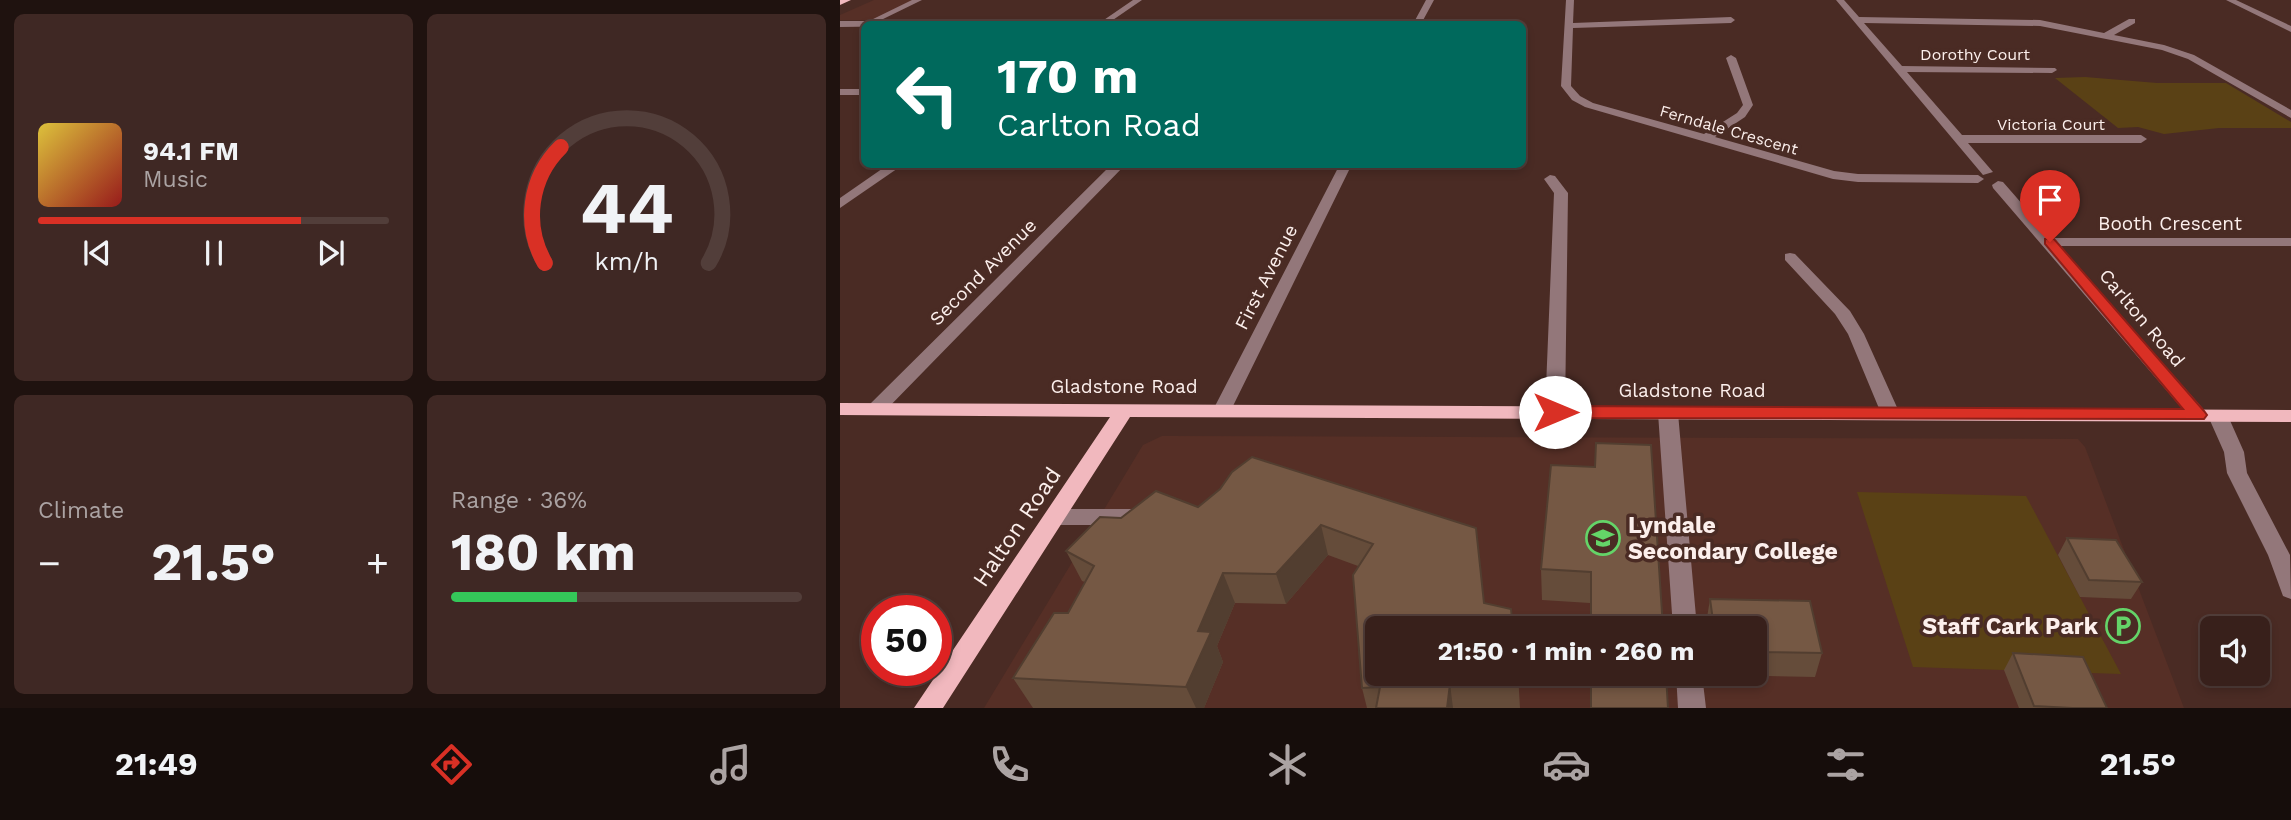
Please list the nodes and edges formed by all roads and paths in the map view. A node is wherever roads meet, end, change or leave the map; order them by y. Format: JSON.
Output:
{"nodes":[{"id":1,"x":847,"y":0,"type":"edge"},
{"id":2,"x":918,"y":0,"type":"edge"},
{"id":3,"x":1138,"y":0,"type":"edge"},
{"id":4,"x":1430,"y":0,"type":"edge"},
{"id":5,"x":1570,"y":0,"type":"edge"},
{"id":6,"x":1840,"y":0,"type":"edge"},
{"id":7,"x":2230,"y":0,"type":"edge"},
{"id":8,"x":840,"y":3,"type":"edge"},
{"id":9,"x":2269,"y":18,"type":"junction"},
{"id":10,"x":2291,"y":18,"type":"edge"},
{"id":11,"x":1731,"y":20,"type":"dead end"},
{"id":12,"x":1857,"y":20,"type":"junction"},
{"id":13,"x":872,"y":21,"type":"edge"},
{"id":14,"x":1106,"y":21,"type":"edge"},
{"id":15,"x":1419,"y":21,"type":"edge"},
{"id":16,"x":2132,"y":21,"type":"dead end"},
{"id":17,"x":840,"y":24,"type":"edge"},
{"id":18,"x":861,"y":24,"type":"edge"},
{"id":19,"x":1569,"y":26,"type":"junction"},
{"id":20,"x":2291,"y":29,"type":"edge"},
{"id":21,"x":2106,"y":36,"type":"junction"},
{"id":22,"x":1731,"y":58,"type":"dead end"},
{"id":23,"x":1899,"y":69,"type":"junction"},
{"id":24,"x":2052,"y":70,"type":"dead end"},
{"id":25,"x":840,"y":92,"type":"edge"},
{"id":26,"x":861,"y":92,"type":"edge"},
{"id":27,"x":2263,"y":99,"type":"junction"},
{"id":28,"x":2291,"y":99,"type":"edge"},
{"id":29,"x":2291,"y":115,"type":"edge"},
{"id":30,"x":1705,"y":139,"type":"junction"},
{"id":31,"x":1960,"y":139,"type":"junction"},
{"id":32,"x":2141,"y":139,"type":"dead end"},
{"id":33,"x":892,"y":168,"type":"edge"},
{"id":34,"x":1116,"y":168,"type":"edge"},
{"id":35,"x":1344,"y":168,"type":"edge"},
{"id":36,"x":1982,"y":175,"type":"junction"},
{"id":37,"x":1550,"y":179,"type":"dead end"},
{"id":38,"x":1998,"y":185,"type":"joint"},
{"id":39,"x":840,"y":204,"type":"edge"},
{"id":40,"x":2050,"y":242,"type":"junction"},
{"id":41,"x":2291,"y":242,"type":"edge"},
{"id":42,"x":1790,"y":257,"type":"dead end"},
{"id":43,"x":1223,"y":408,"type":"junction"},
{"id":44,"x":840,"y":409,"type":"edge"},
{"id":45,"x":876,"y":409,"type":"junction"},
{"id":46,"x":1125,"y":409,"type":"junction"},
{"id":47,"x":1555,"y":412,"type":"junction"},
{"id":48,"x":1668,"y":413,"type":"junction"},
{"id":49,"x":1890,"y":414,"type":"junction"},
{"id":50,"x":2208,"y":415,"type":"junction"},
{"id":51,"x":2291,"y":416,"type":"edge"},
{"id":52,"x":1057,"y":517,"type":"junction"},
{"id":53,"x":1135,"y":517,"type":"edge"},
{"id":54,"x":2291,"y":589,"type":"edge"},
{"id":55,"x":1684,"y":616,"type":"edge"},
{"id":56,"x":1690,"y":686,"type":"edge"},
{"id":57,"x":928,"y":708,"type":"edge"},
{"id":58,"x":1692,"y":708,"type":"edge"}],
"edges":[{"from":1,"to":8,"type":"main road"},
{"from":2,"to":13,"type":"street"},
{"from":3,"to":14,"type":"street"},
{"from":4,"to":15,"type":"street"},
{"from":5,"to":19,"type":"street","name":"Ferndale Crescent"},
{"from":6,"to":12,"type":"street"},
{"from":7,"to":9,"type":"street"},
{"from":9,"to":10,"type":"street"},
{"from":9,"to":20,"type":"street"},
{"from":11,"to":19,"type":"street"},
{"from":12,"to":21,"type":"street"},
{"from":12,"to":23,"type":"street"},
{"from":16,"to":21,"type":"street"},
{"from":17,"to":18,"type":"street"},
{"from":19,"to":30,"type":"street","name":"Ferndale Crescent"},
{"from":21,"to":27,"type":"street"},
{"from":22,"to":30,"type":"street"},
{"from":23,"to":24,"type":"street","name":"Dorothy Court"},
{"from":23,"to":31,"type":"street"},
{"from":25,"to":26,"type":"street"},
{"from":27,"to":28,"type":"street"},
{"from":27,"to":29,"type":"street"},
{"from":30,"to":36,"type":"street","name":"Ferndale Crescent"},
{"from":31,"to":32,"type":"street","name":"Victoria Court"},
{"from":31,"to":36,"type":"street"},
{"from":33,"to":39,"type":"street"},
{"from":34,"to":45,"type":"street","name":"Second Avenue"},
{"from":35,"to":43,"type":"street","name":"First Avenue"},
{"from":36,"to":38,"type":"street","name":"Ferndale Crescent"},
{"from":37,"to":47,"type":"street"},
{"from":38,"to":40,"type":"street","name":"Carlton Road"},
{"from":40,"to":41,"type":"street","name":"Booth Crescent"},
{"from":40,"to":50,"type":"street","name":"Carlton Road"},
{"from":42,"to":49,"type":"street"},
{"from":43,"to":46,"type":"main road","name":"Gladstone Road"},
{"from":43,"to":47,"type":"main road","name":"Gladstone Road"},
{"from":44,"to":45,"type":"main road","name":"Gladstone Road"},
{"from":45,"to":46,"type":"main road","name":"Gladstone Road"},
{"from":46,"to":52,"type":"main road","name":"Halton Road"},
{"from":47,"to":48,"type":"main road","name":"Gladstone Road"},
{"from":48,"to":49,"type":"main road","name":"Gladstone Road"},
{"from":48,"to":55,"type":"street"},
{"from":49,"to":50,"type":"main road","name":"Gladstone Road"},
{"from":50,"to":51,"type":"main road","name":"Gladstone Road"},
{"from":50,"to":54,"type":"street","name":"Carlton Road"},
{"from":52,"to":53,"type":"street"},
{"from":52,"to":57,"type":"main road","name":"Halton Road"},
{"from":56,"to":58,"type":"street"}]}
